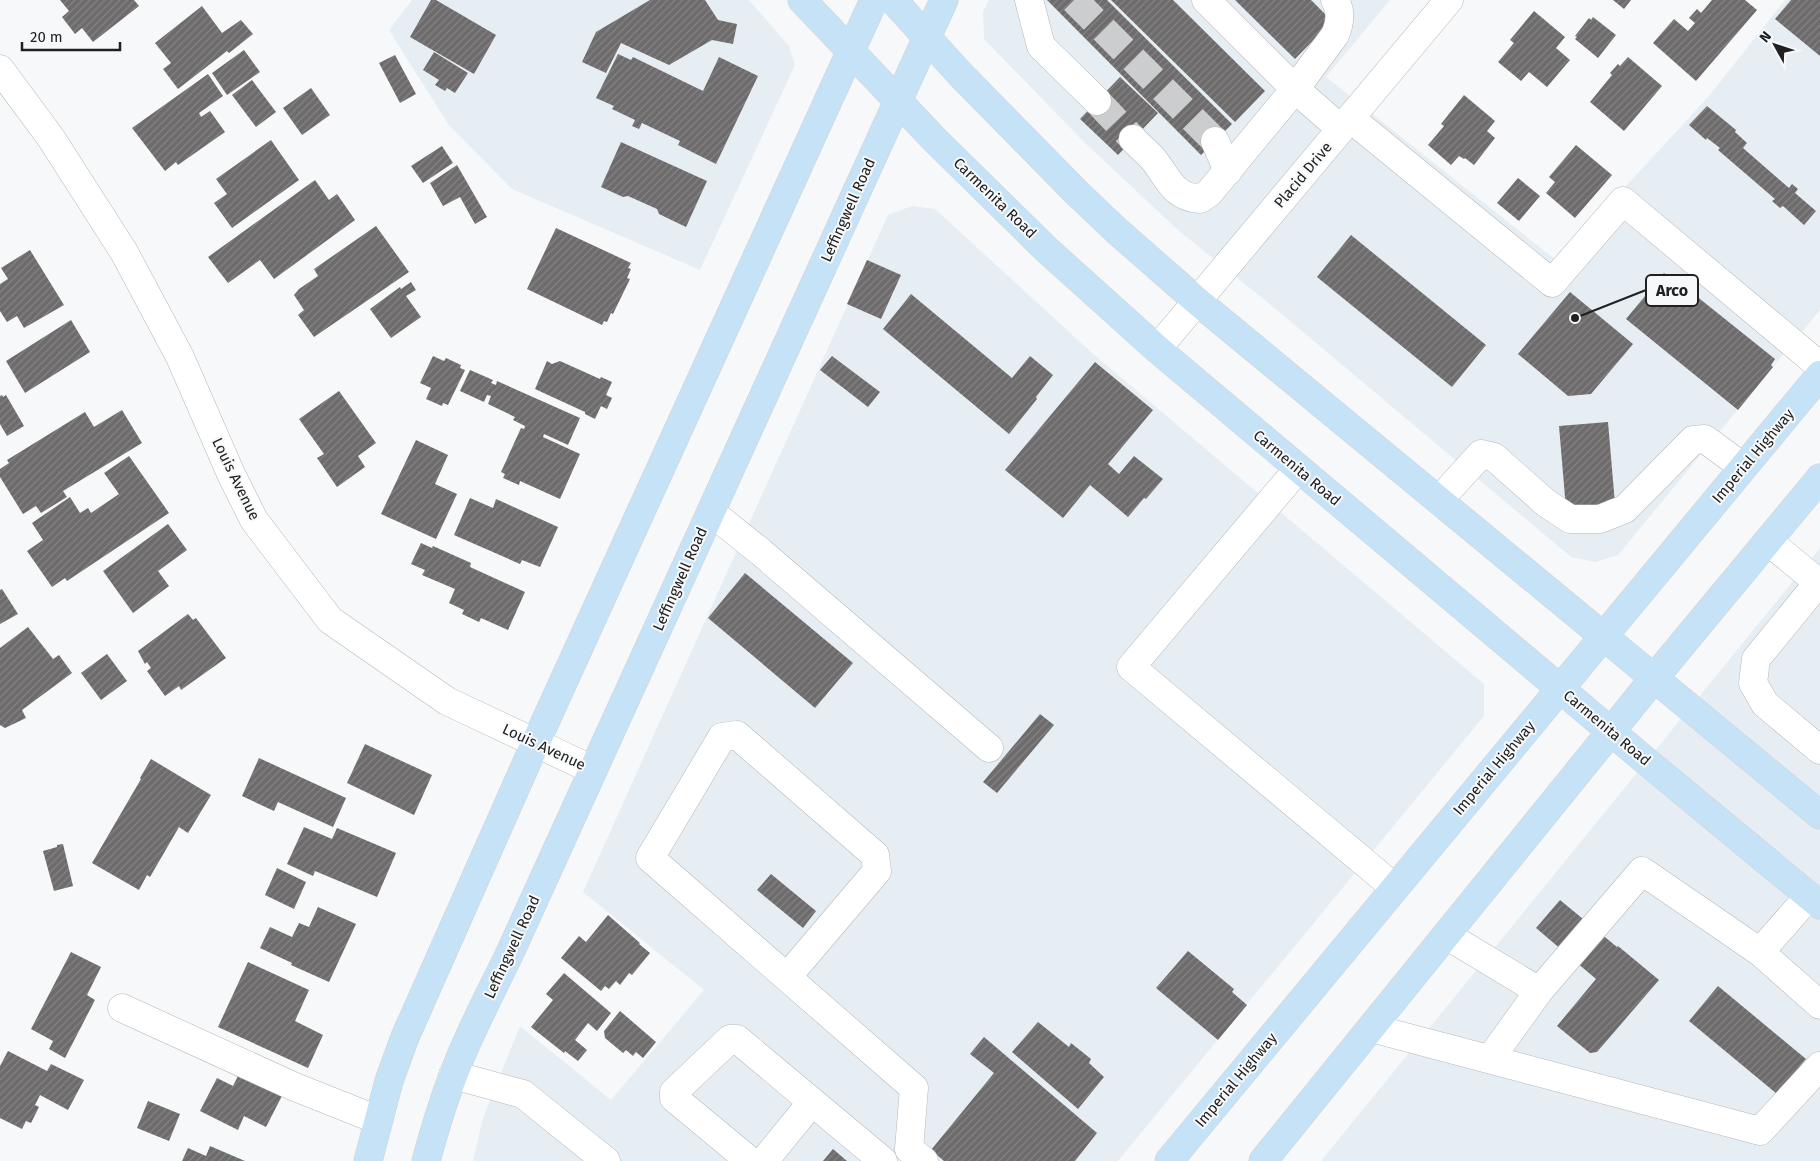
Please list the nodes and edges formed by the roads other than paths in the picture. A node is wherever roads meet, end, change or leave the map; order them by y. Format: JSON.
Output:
{"nodes":[{"id":1,"x":802,"y":0,"type":"edge"},
{"id":2,"x":874,"y":0,"type":"edge"},
{"id":3,"x":892,"y":0,"type":"edge"},
{"id":4,"x":944,"y":0,"type":"edge"},
{"id":5,"x":1029,"y":0,"type":"edge"},
{"id":6,"x":1206,"y":0,"type":"edge"},
{"id":7,"x":1335,"y":0,"type":"edge"},
{"id":8,"x":1449,"y":0,"type":"edge"},
{"id":9,"x":926,"y":38,"type":"junction"},
{"id":10,"x":850,"y":51,"type":"junction"},
{"id":11,"x":0,"y":69,"type":"edge"},
{"id":12,"x":1294,"y":89,"type":"junction"},
{"id":13,"x":898,"y":101,"type":"junction"},
{"id":14,"x":1097,"y":102,"type":"tunnel mouth"},
{"id":15,"x":1346,"y":124,"type":"junction"},
{"id":16,"x":1133,"y":139,"type":"tunnel mouth"},
{"id":17,"x":1215,"y":141,"type":"tunnel mouth"},
{"id":18,"x":1228,"y":171,"type":"junction"},
{"id":19,"x":1197,"y":301,"type":"junction"},
{"id":20,"x":1157,"y":349,"type":"junction"},
{"id":21,"x":1820,"y":366,"type":"edge"},
{"id":22,"x":1820,"y":375,"type":"edge"},
{"id":23,"x":1743,"y":467,"type":"junction"},
{"id":24,"x":1298,"y":469,"type":"junction"},
{"id":25,"x":1820,"y":478,"type":"edge"},
{"id":26,"x":1439,"y":500,"type":"junction"},
{"id":27,"x":711,"y":512,"type":"junction"},
{"id":28,"x":1768,"y":541,"type":"junction"},
{"id":29,"x":1819,"y":584,"type":"edge"},
{"id":30,"x":1604,"y":636,"type":"junction"},
{"id":31,"x":1655,"y":677,"type":"junction"},
{"id":32,"x":1560,"y":688,"type":"junction"},
{"id":33,"x":1611,"y":731,"type":"junction"},
{"id":34,"x":535,"y":744,"type":"junction"},
{"id":35,"x":989,"y":748,"type":"dead end"},
{"id":36,"x":1820,"y":750,"type":"edge"},
{"id":37,"x":593,"y":770,"type":"junction"},
{"id":38,"x":1820,"y":814,"type":"edge"},
{"id":39,"x":1395,"y":888,"type":"junction"},
{"id":40,"x":1815,"y":901,"type":"edge"},
{"id":41,"x":1446,"y":935,"type":"junction"},
{"id":42,"x":1760,"y":952,"type":"junction"},
{"id":43,"x":787,"y":977,"type":"junction"},
{"id":44,"x":1539,"y":991,"type":"junction"},
{"id":45,"x":1820,"y":1005,"type":"edge"},
{"id":46,"x":122,"y":1008,"type":"dead end"},
{"id":47,"x":1371,"y":1028,"type":"junction"},
{"id":48,"x":1490,"y":1059,"type":"junction"},
{"id":49,"x":1820,"y":1066,"type":"edge"},
{"id":50,"x":453,"y":1075,"type":"junction"},
{"id":51,"x":812,"y":1102,"type":"junction"},
{"id":52,"x":378,"y":1120,"type":"junction"},
{"id":53,"x":368,"y":1161,"type":"edge"},
{"id":54,"x":426,"y":1161,"type":"edge"},
{"id":55,"x":606,"y":1161,"type":"edge"},
{"id":56,"x":750,"y":1161,"type":"edge"},
{"id":57,"x":764,"y":1161,"type":"edge"},
{"id":58,"x":883,"y":1161,"type":"edge"},
{"id":59,"x":924,"y":1161,"type":"edge"},
{"id":60,"x":1169,"y":1161,"type":"edge"},
{"id":61,"x":1263,"y":1161,"type":"edge"}],
"edges":[{"from":1,"to":10,"type":"main road","name":"Carmenita Road"},
{"from":2,"to":10,"type":"main road"},
{"from":3,"to":9,"type":"main road"},
{"from":4,"to":9,"type":"main road","name":"Leffingwell Road"},
{"from":5,"to":14,"type":"street"},
{"from":6,"to":12,"type":"street"},
{"from":7,"to":12,"type":"street"},
{"from":8,"to":15,"type":"street","name":"Placid Drive"},
{"from":9,"to":13,"type":"main road","name":"Leffingwell Road"},
{"from":9,"to":19,"type":"main road"},
{"from":10,"to":13,"type":"main road","name":"Carmenita Road"},
{"from":10,"to":34,"type":"main road"},
{"from":11,"to":34,"type":"street","name":"Louis Avenue"},
{"from":12,"to":15,"type":"street"},
{"from":12,"to":18,"type":"street"},
{"from":13,"to":20,"type":"main road","name":"Carmenita Road"},
{"from":13,"to":27,"type":"main road","name":"Leffingwell Road"},
{"from":15,"to":19,"type":"street","name":"Placid Drive"},
{"from":15,"to":21,"type":"street"},
{"from":16,"to":18,"type":"street"},
{"from":17,"to":18,"type":"street"},
{"from":19,"to":20,"type":"street","name":"Placid Drive"},
{"from":19,"to":26,"type":"main road"},
{"from":20,"to":24,"type":"main road","name":"Carmenita Road"},
{"from":22,"to":23,"type":"main road","name":"Imperial Highway"},
{"from":23,"to":26,"type":"street"},
{"from":23,"to":30,"type":"main road","name":"Imperial Highway"},
{"from":24,"to":32,"type":"main road","name":"Carmenita Road"},
{"from":24,"to":39,"type":"street"},
{"from":25,"to":28,"type":"main road"},
{"from":26,"to":30,"type":"main road"},
{"from":27,"to":35,"type":"street"},
{"from":27,"to":37,"type":"main road","name":"Leffingwell Road"},
{"from":28,"to":29,"type":"street"},
{"from":28,"to":31,"type":"main road"},
{"from":29,"to":36,"type":"street"},
{"from":30,"to":31,"type":"main road"},
{"from":30,"to":32,"type":"main road","name":"Imperial Highway"},
{"from":31,"to":33,"type":"main road"},
{"from":31,"to":38,"type":"main road"},
{"from":32,"to":33,"type":"main road","name":"Carmenita Road"},
{"from":32,"to":39,"type":"main road","name":"Imperial Highway"},
{"from":33,"to":40,"type":"main road","name":"Carmenita Road"},
{"from":33,"to":41,"type":"main road"},
{"from":34,"to":37,"type":"street","name":"Louis Avenue"},
{"from":34,"to":52,"type":"main road"},
{"from":37,"to":50,"type":"main road","name":"Leffingwell Road"},
{"from":39,"to":60,"type":"main road","name":"Imperial Highway"},
{"from":40,"to":42,"type":"street"},
{"from":41,"to":44,"type":"street"},
{"from":41,"to":47,"type":"main road"},
{"from":42,"to":44,"type":"street"},
{"from":42,"to":45,"type":"street"},
{"from":43,"to":43,"type":"street"},
{"from":43,"to":59,"type":"street"},
{"from":44,"to":48,"type":"street"},
{"from":46,"to":52,"type":"street"},
{"from":47,"to":48,"type":"street"},
{"from":47,"to":61,"type":"main road"},
{"from":48,"to":49,"type":"street"},
{"from":50,"to":54,"type":"main road","name":"Leffingwell Road"},
{"from":50,"to":55,"type":"street"},
{"from":51,"to":56,"type":"street"},
{"from":51,"to":57,"type":"street"},
{"from":51,"to":58,"type":"street"},
{"from":52,"to":53,"type":"main road"}]}
